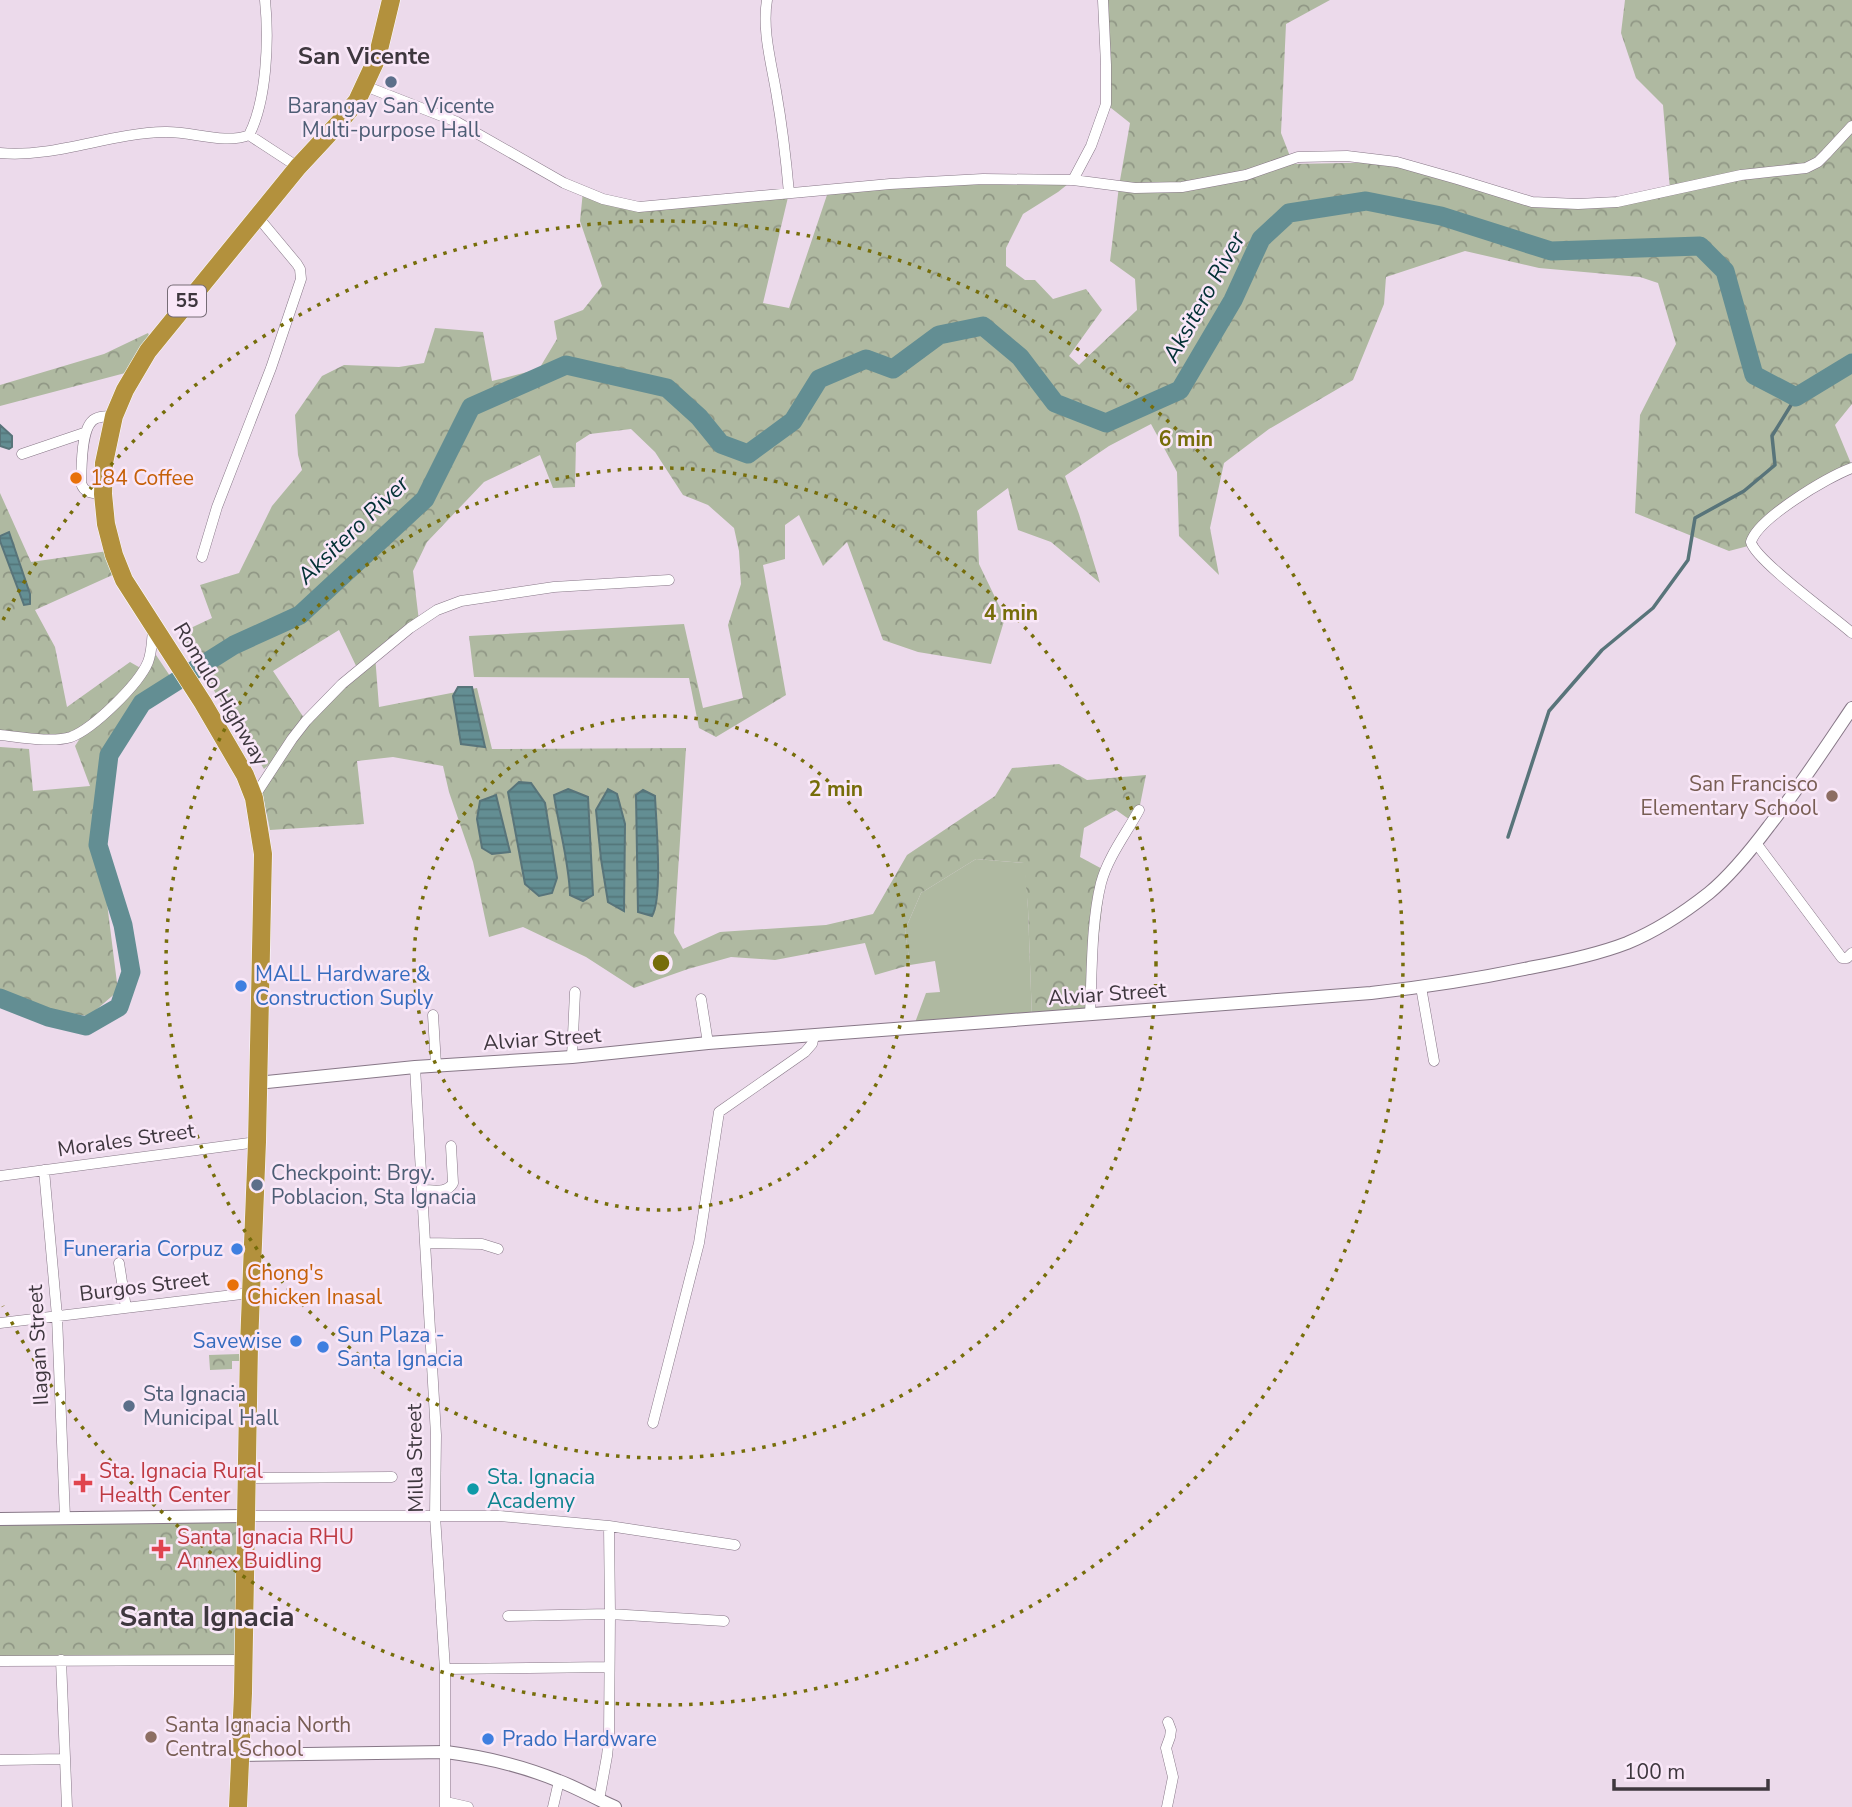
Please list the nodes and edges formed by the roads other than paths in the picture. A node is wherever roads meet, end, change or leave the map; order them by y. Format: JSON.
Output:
{"nodes":[{"id":1,"x":265,"y":0,"type":"edge"},
{"id":2,"x":391,"y":0,"type":"edge"},
{"id":3,"x":767,"y":0,"type":"edge"},
{"id":4,"x":1103,"y":0,"type":"edge"},
{"id":5,"x":365,"y":86,"type":"junction"},
{"id":6,"x":1852,"y":125,"type":"edge"},
{"id":7,"x":249,"y":135,"type":"junction"},
{"id":8,"x":0,"y":153,"type":"edge"},
{"id":9,"x":298,"y":167,"type":"junction"},
{"id":10,"x":1073,"y":180,"type":"junction"},
{"id":11,"x":789,"y":193,"type":"junction"},
{"id":12,"x":257,"y":216,"type":"junction"},
{"id":13,"x":114,"y":416,"type":"junction"},
{"id":14,"x":84,"y":433,"type":"junction"},
{"id":15,"x":22,"y":454,"type":"dead end"},
{"id":16,"x":1852,"y":468,"type":"edge"},
{"id":17,"x":103,"y":495,"type":"junction"},
{"id":18,"x":202,"y":557,"type":"dead end"},
{"id":19,"x":669,"y":580,"type":"dead end"},
{"id":20,"x":156,"y":630,"type":"junction"},
{"id":21,"x":1852,"y":633,"type":"edge"},
{"id":22,"x":1852,"y":708,"type":"edge"},
{"id":23,"x":0,"y":735,"type":"edge"},
{"id":24,"x":254,"y":798,"type":"junction"},
{"id":25,"x":1139,"y":810,"type":"dead end"},
{"id":26,"x":1756,"y":843,"type":"junction"},
{"id":27,"x":1852,"y":953,"type":"edge"},
{"id":28,"x":1421,"y":987,"type":"junction"},
{"id":29,"x":575,"y":992,"type":"dead end"},
{"id":30,"x":701,"y":999,"type":"dead end"},
{"id":31,"x":433,"y":1014,"type":"dead end"},
{"id":32,"x":1090,"y":1015,"type":"junction"},
{"id":33,"x":814,"y":1035,"type":"junction"},
{"id":34,"x":708,"y":1043,"type":"junction"},
{"id":35,"x":572,"y":1056,"type":"junction"},
{"id":36,"x":1434,"y":1061,"type":"dead end"},
{"id":37,"x":436,"y":1065,"type":"junction"},
{"id":38,"x":415,"y":1067,"type":"junction"},
{"id":39,"x":257,"y":1083,"type":"junction"},
{"id":40,"x":257,"y":1142,"type":"junction"},
{"id":41,"x":451,"y":1146,"type":"dead end"},
{"id":42,"x":44,"y":1170,"type":"junction"},
{"id":43,"x":0,"y":1176,"type":"edge"},
{"id":44,"x":422,"y":1190,"type":"junction"},
{"id":45,"x":425,"y":1243,"type":"junction"},
{"id":46,"x":498,"y":1250,"type":"dead end"},
{"id":47,"x":120,"y":1262,"type":"dead end"},
{"id":48,"x":250,"y":1293,"type":"junction"},
{"id":49,"x":126,"y":1308,"type":"junction"},
{"id":50,"x":57,"y":1316,"type":"junction"},
{"id":51,"x":0,"y":1323,"type":"edge"},
{"id":52,"x":653,"y":1423,"type":"dead end"},
{"id":53,"x":392,"y":1477,"type":"dead end"},
{"id":54,"x":246,"y":1478,"type":"junction"},
{"id":55,"x":245,"y":1516,"type":"junction"},
{"id":56,"x":435,"y":1516,"type":"junction"},
{"id":57,"x":65,"y":1518,"type":"junction"},
{"id":58,"x":0,"y":1520,"type":"edge"},
{"id":59,"x":609,"y":1526,"type":"junction"},
{"id":60,"x":736,"y":1545,"type":"dead end"},
{"id":61,"x":610,"y":1614,"type":"junction"},
{"id":62,"x":508,"y":1616,"type":"dead end"},
{"id":63,"x":724,"y":1621,"type":"dead end"},
{"id":64,"x":61,"y":1660,"type":"junction"},
{"id":65,"x":243,"y":1660,"type":"junction"},
{"id":66,"x":0,"y":1661,"type":"edge"},
{"id":67,"x":609,"y":1667,"type":"junction"},
{"id":68,"x":444,"y":1669,"type":"junction"},
{"id":69,"x":1168,"y":1722,"type":"dead end"},
{"id":70,"x":446,"y":1752,"type":"junction"},
{"id":71,"x":239,"y":1755,"type":"junction"},
{"id":72,"x":65,"y":1759,"type":"junction"},
{"id":73,"x":0,"y":1760,"type":"edge"},
{"id":74,"x":559,"y":1781,"type":"junction"},
{"id":75,"x":599,"y":1800,"type":"junction"},
{"id":76,"x":445,"y":1805,"type":"edge"},
{"id":77,"x":67,"y":1807,"type":"edge"},
{"id":78,"x":238,"y":1807,"type":"edge"},
{"id":79,"x":468,"y":1807,"type":"edge"},
{"id":80,"x":553,"y":1807,"type":"edge"},
{"id":81,"x":615,"y":1807,"type":"edge"},
{"id":82,"x":1167,"y":1807,"type":"edge"}],
"edges":[{"from":1,"to":7,"type":"street"},
{"from":2,"to":5,"type":"highway","name":"Romulo Highway","number":"55"},
{"from":3,"to":11,"type":"street"},
{"from":4,"to":10,"type":"street"},
{"from":5,"to":9,"type":"highway","name":"Romulo Highway","number":"55"},
{"from":5,"to":11,"type":"street"},
{"from":6,"to":10,"type":"street"},
{"from":7,"to":8,"type":"street"},
{"from":7,"to":9,"type":"street"},
{"from":9,"to":12,"type":"highway","name":"Romulo Highway","number":"55"},
{"from":10,"to":11,"type":"street"},
{"from":12,"to":13,"type":"highway","name":"Romulo Highway","number":"55"},
{"from":12,"to":18,"type":"street"},
{"from":13,"to":14,"type":"street"},
{"from":13,"to":17,"type":"highway","name":"Romulo Highway","number":"55"},
{"from":14,"to":15,"type":"street"},
{"from":14,"to":17,"type":"street"},
{"from":16,"to":21,"type":"street"},
{"from":17,"to":20,"type":"highway","name":"Romulo Highway","number":"55"},
{"from":19,"to":24,"type":"street"},
{"from":20,"to":23,"type":"street"},
{"from":20,"to":24,"type":"highway","name":"Romulo Highway","number":"55"},
{"from":22,"to":26,"type":"street","name":"Alviar Street"},
{"from":24,"to":39,"type":"highway","name":"Romulo Highway","number":"55"},
{"from":25,"to":32,"type":"street"},
{"from":26,"to":27,"type":"street"},
{"from":26,"to":28,"type":"street","name":"Alviar Street"},
{"from":28,"to":32,"type":"street","name":"Alviar Street"},
{"from":28,"to":36,"type":"street"},
{"from":29,"to":35,"type":"street"},
{"from":30,"to":34,"type":"street"},
{"from":31,"to":37,"type":"street"},
{"from":32,"to":33,"type":"street","name":"Alviar Street"},
{"from":33,"to":34,"type":"street","name":"Alviar Street"},
{"from":33,"to":52,"type":"street"},
{"from":34,"to":35,"type":"street","name":"Alviar Street"},
{"from":35,"to":37,"type":"street","name":"Alviar Street"},
{"from":37,"to":38,"type":"street","name":"Alviar Street"},
{"from":38,"to":39,"type":"street","name":"Alviar Street"},
{"from":38,"to":44,"type":"street","name":"Milla Street"},
{"from":39,"to":40,"type":"highway","name":"Romulo Highway","number":"55"},
{"from":40,"to":42,"type":"street","name":"Morales Street"},
{"from":40,"to":48,"type":"highway","name":"Romulo Highway","number":"55"},
{"from":41,"to":44,"type":"street"},
{"from":42,"to":43,"type":"street","name":"Morales Street"},
{"from":42,"to":50,"type":"street","name":"Ilagan Street"},
{"from":44,"to":45,"type":"street","name":"Milla Street"},
{"from":45,"to":46,"type":"street"},
{"from":45,"to":56,"type":"street","name":"Milla Street"},
{"from":47,"to":49,"type":"street"},
{"from":48,"to":49,"type":"street","name":"Burgos Street"},
{"from":48,"to":54,"type":"highway","name":"Romulo Highway","number":"55"},
{"from":49,"to":50,"type":"street","name":"Burgos Street"},
{"from":50,"to":51,"type":"street","name":"Burgos Street"},
{"from":50,"to":57,"type":"street","name":"Ilagan Street"},
{"from":53,"to":54,"type":"street"},
{"from":54,"to":55,"type":"highway","name":"Romulo Highway","number":"55"},
{"from":55,"to":56,"type":"street"},
{"from":55,"to":57,"type":"street"},
{"from":55,"to":65,"type":"highway","name":"Romulo Highway","number":"55"},
{"from":56,"to":59,"type":"street"},
{"from":56,"to":68,"type":"street","name":"Milla Street"},
{"from":57,"to":58,"type":"street"},
{"from":59,"to":60,"type":"street"},
{"from":59,"to":61,"type":"street"},
{"from":61,"to":62,"type":"street"},
{"from":61,"to":63,"type":"street"},
{"from":61,"to":67,"type":"street"},
{"from":64,"to":65,"type":"street"},
{"from":64,"to":66,"type":"street"},
{"from":64,"to":72,"type":"street"},
{"from":65,"to":71,"type":"highway","name":"Romulo Highway","number":"55"},
{"from":67,"to":68,"type":"street"},
{"from":67,"to":75,"type":"street"},
{"from":68,"to":70,"type":"street","name":"Milla Street"},
{"from":69,"to":82,"type":"street"},
{"from":70,"to":71,"type":"street"},
{"from":70,"to":74,"type":"street"},
{"from":70,"to":76,"type":"street","name":"Milla Street"},
{"from":71,"to":78,"type":"highway","name":"Romulo Highway","number":"55"},
{"from":72,"to":73,"type":"street"},
{"from":72,"to":77,"type":"street"},
{"from":74,"to":75,"type":"street"},
{"from":74,"to":80,"type":"street"},
{"from":75,"to":81,"type":"street"},
{"from":76,"to":79,"type":"street"}]}
